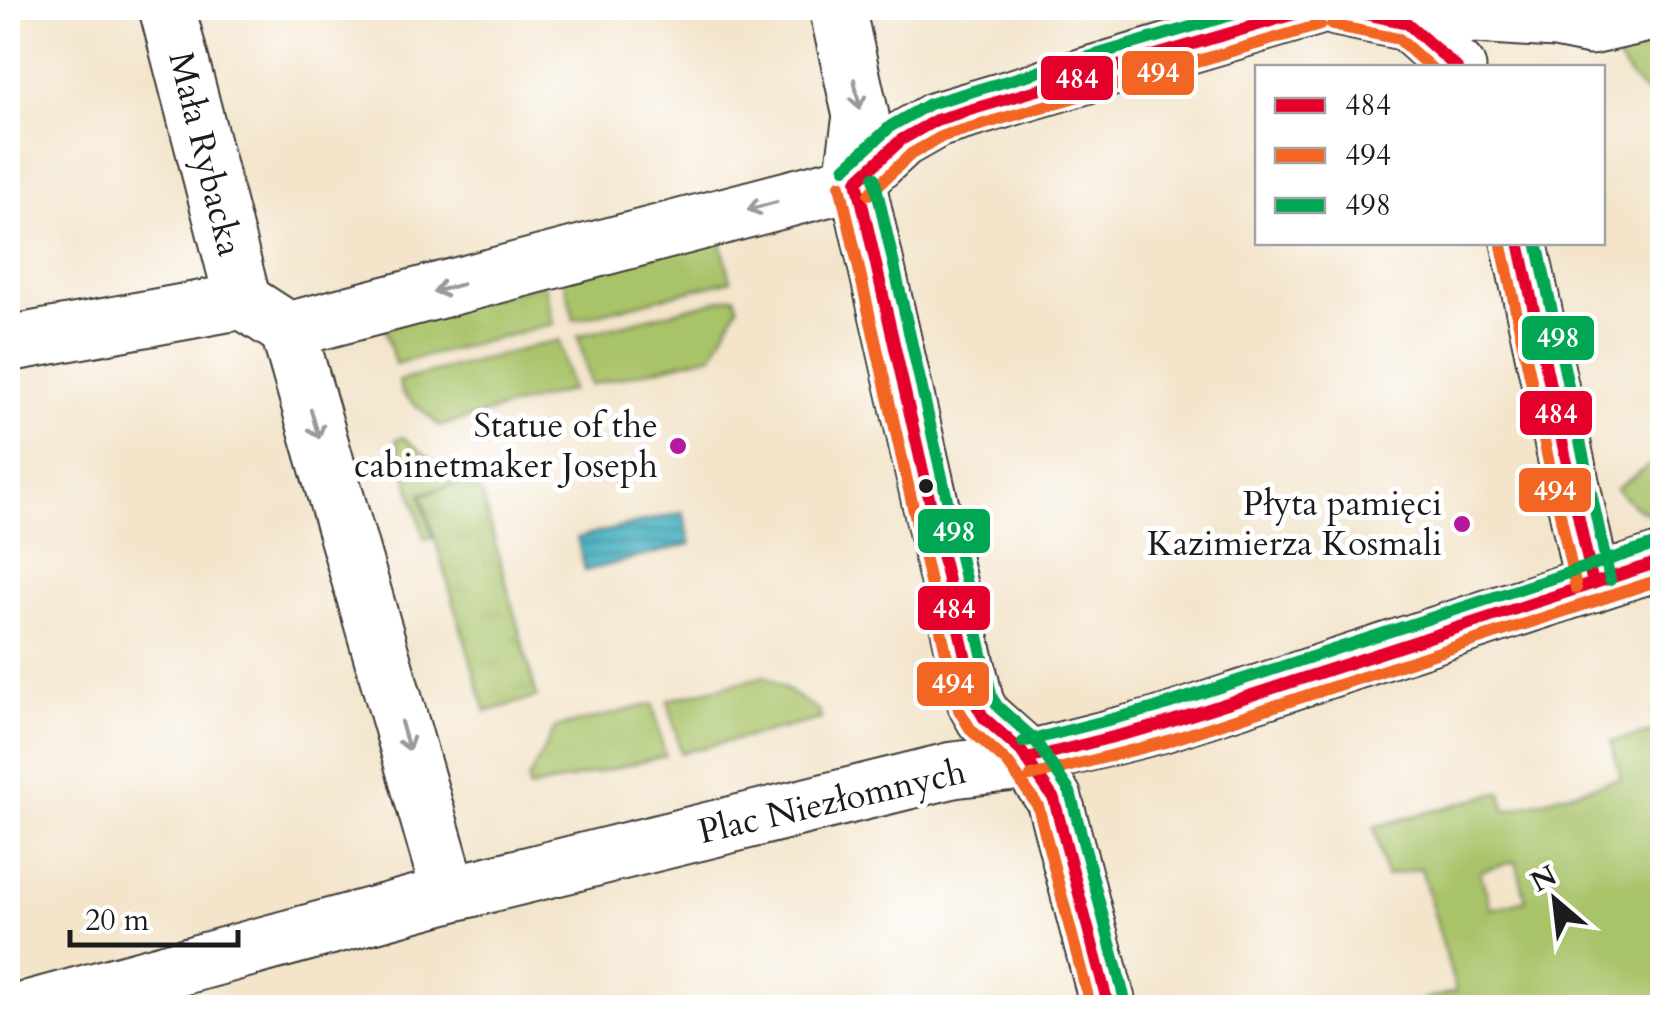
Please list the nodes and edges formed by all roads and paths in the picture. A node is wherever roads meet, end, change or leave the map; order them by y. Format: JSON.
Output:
{"nodes":[{"id":1,"x":168,"y":8,"type":"edge"},
{"id":2,"x":838,"y":8,"type":"edge"},
{"id":3,"x":1315,"y":8,"type":"edge"},
{"id":4,"x":1336,"y":8,"type":"edge"},
{"id":5,"x":1662,"y":11,"type":"edge"},
{"id":6,"x":1407,"y":23,"type":"junction"},
{"id":7,"x":1455,"y":65,"type":"edge"},
{"id":8,"x":856,"y":181,"type":"junction"},
{"id":9,"x":1520,"y":245,"type":"edge"},
{"id":10,"x":243,"y":301,"type":"junction"},
{"id":11,"x":288,"y":330,"type":"junction"},
{"id":12,"x":8,"y":344,"type":"edge"},
{"id":13,"x":1662,"y":561,"type":"edge"},
{"id":14,"x":1593,"y":584,"type":"junction"},
{"id":15,"x":1027,"y":759,"type":"junction"},
{"id":16,"x":450,"y":894,"type":"junction"},
{"id":17,"x":32,"y":1008,"type":"edge"},
{"id":18,"x":1109,"y":1008,"type":"edge"}],
"edges":[{"from":1,"to":10,"type":"street","name":"Mała Rybacka"},
{"from":2,"to":8,"type":"street","name":"Plac Niezłomnych","one_way":true},
{"from":3,"to":8,"type":"street"},
{"from":4,"to":6,"type":"street"},
{"from":5,"to":6,"type":"street"},
{"from":6,"to":7,"type":"street"},
{"from":8,"to":11,"type":"street","one_way":true},
{"from":8,"to":15,"type":"street","name":"Plac Niezłomnych"},
{"from":9,"to":14,"type":"street"},
{"from":10,"to":11,"type":"street"},
{"from":10,"to":12,"type":"street"},
{"from":11,"to":16,"type":"street","one_way":true},
{"from":13,"to":14,"type":"street"},
{"from":14,"to":15,"type":"street"},
{"from":15,"to":16,"type":"street","name":"Plac Niezłomnych"},
{"from":15,"to":18,"type":"street"},
{"from":16,"to":17,"type":"street","name":"Plac Niezłomnych"}]}
